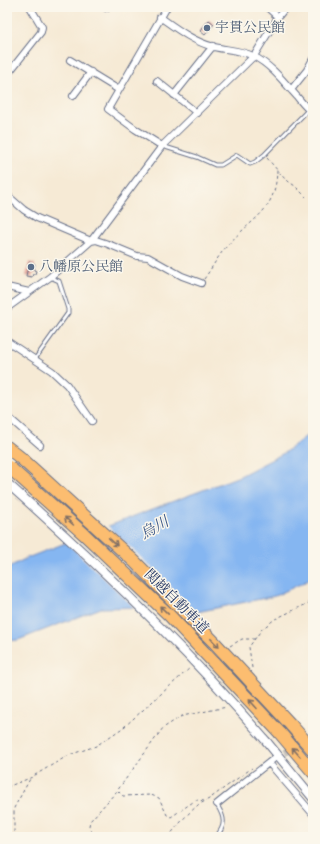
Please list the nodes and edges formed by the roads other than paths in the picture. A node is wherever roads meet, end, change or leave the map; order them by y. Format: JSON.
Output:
{"nodes":[{"id":1,"x":30,"y":7,"type":"edge"},
{"id":2,"x":166,"y":7,"type":"edge"},
{"id":3,"x":267,"y":7,"type":"edge"},
{"id":4,"x":286,"y":7,"type":"edge"},
{"id":5,"x":160,"y":17,"type":"junction"},
{"id":6,"x":278,"y":17,"type":"junction"},
{"id":7,"x":213,"y":46,"type":"junction"},
{"id":8,"x":254,"y":56,"type":"junction"},
{"id":9,"x":313,"y":59,"type":"edge"},
{"id":10,"x":70,"y":60,"type":"dead end"},
{"id":11,"x":90,"y":72,"type":"junction"},
{"id":12,"x":7,"y":75,"type":"edge"},
{"id":13,"x":157,"y":81,"type":"dead end"},
{"id":14,"x":119,"y":90,"type":"junction"},
{"id":15,"x":291,"y":90,"type":"junction"},
{"id":16,"x":174,"y":95,"type":"junction"},
{"id":17,"x":73,"y":96,"type":"dead end"},
{"id":18,"x":311,"y":111,"type":"edge"},
{"id":19,"x":197,"y":113,"type":"junction"},
{"id":20,"x":162,"y":146,"type":"junction"},
{"id":21,"x":7,"y":195,"type":"edge"},
{"id":22,"x":91,"y":241,"type":"junction"},
{"id":23,"x":50,"y":277,"type":"junction"},
{"id":24,"x":201,"y":283,"type":"road end"},
{"id":25,"x":7,"y":287,"type":"edge"},
{"id":26,"x":29,"y":292,"type":"junction"},
{"id":27,"x":7,"y":308,"type":"edge"},
{"id":28,"x":7,"y":341,"type":"edge"},
{"id":29,"x":35,"y":359,"type":"junction"},
{"id":30,"x":7,"y":416,"type":"edge"},
{"id":31,"x":92,"y":421,"type":"dead end"},
{"id":32,"x":40,"y":445,"type":"dead end"},
{"id":33,"x":7,"y":447,"type":"edge"},
{"id":34,"x":8,"y":466,"type":"edge"},
{"id":35,"x":7,"y":483,"type":"edge"},
{"id":36,"x":313,"y":750,"type":"edge"},
{"id":37,"x":276,"y":758,"type":"tunnel mouth"},
{"id":38,"x":269,"y":763,"type":"junction"},
{"id":39,"x":313,"y":772,"type":"edge"},
{"id":40,"x":313,"y":798,"type":"edge"},
{"id":41,"x":217,"y":804,"type":"joint"},
{"id":42,"x":313,"y":814,"type":"edge"},
{"id":43,"x":216,"y":837,"type":"edge"}],
"edges":[{"from":1,"to":12,"type":"street"},
{"from":2,"to":5,"type":"street"},
{"from":3,"to":6,"type":"street"},
{"from":4,"to":6,"type":"street"},
{"from":5,"to":7,"type":"street"},
{"from":5,"to":14,"type":"street"},
{"from":6,"to":8,"type":"street"},
{"from":7,"to":8,"type":"street"},
{"from":7,"to":16,"type":"street"},
{"from":8,"to":15,"type":"street"},
{"from":8,"to":19,"type":"street"},
{"from":9,"to":15,"type":"street"},
{"from":10,"to":11,"type":"street"},
{"from":11,"to":14,"type":"street"},
{"from":11,"to":17,"type":"street"},
{"from":13,"to":16,"type":"street"},
{"from":14,"to":20,"type":"street"},
{"from":15,"to":18,"type":"street"},
{"from":16,"to":19,"type":"street"},
{"from":18,"to":20,"type":"lane"},
{"from":19,"to":20,"type":"street"},
{"from":20,"to":22,"type":"street"},
{"from":21,"to":22,"type":"street"},
{"from":22,"to":23,"type":"street"},
{"from":22,"to":24,"type":"street"},
{"from":23,"to":26,"type":"street"},
{"from":23,"to":29,"type":"lane"},
{"from":25,"to":26,"type":"street"},
{"from":26,"to":27,"type":"street"},
{"from":28,"to":29,"type":"street"},
{"from":29,"to":31,"type":"street"},
{"from":30,"to":32,"type":"street"},
{"from":33,"to":36,"type":"highway","name":"関越自動車道","one_way":true,"bridge":true},
{"from":39,"to":34,"type":"highway","name":"関越自動車道","one_way":true,"bridge":true},
{"from":35,"to":40,"type":"street","bridge":true},
{"from":37,"to":38,"type":"street"},
{"from":38,"to":41,"type":"street"},
{"from":38,"to":42,"type":"street"},
{"from":41,"to":43,"type":"lane"}]}
